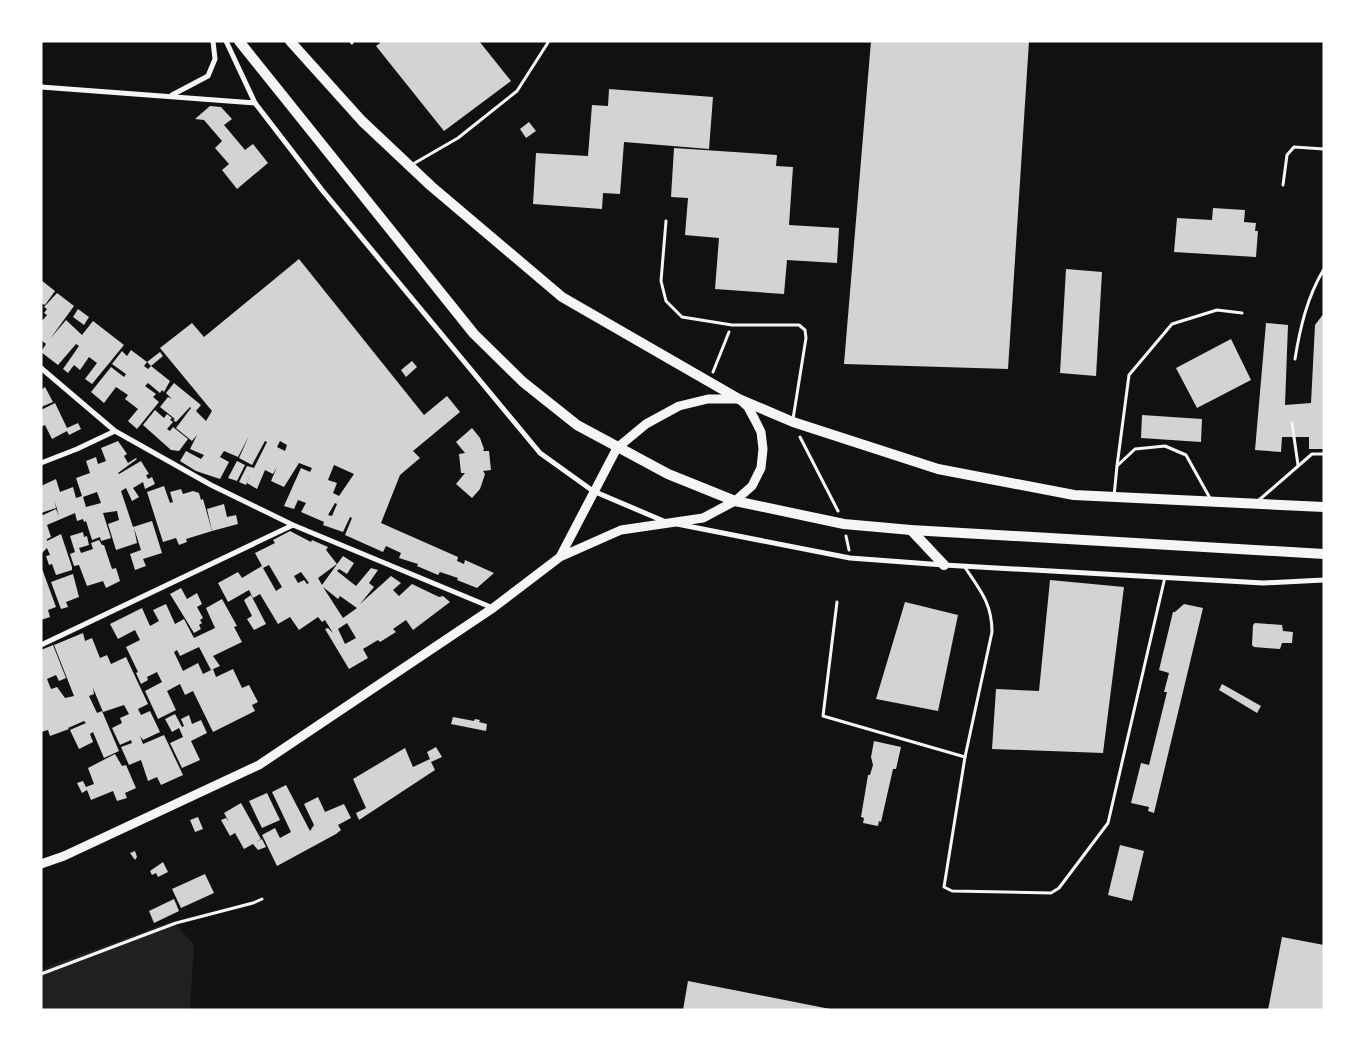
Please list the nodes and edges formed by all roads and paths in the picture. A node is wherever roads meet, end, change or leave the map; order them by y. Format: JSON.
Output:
{"nodes":[{"id":1,"x":213,"y":41,"type":"edge"},
{"id":2,"x":226,"y":41,"type":"edge"},
{"id":3,"x":240,"y":41,"type":"edge"},
{"id":4,"x":290,"y":41,"type":"edge"},
{"id":5,"x":549,"y":41,"type":"edge"},
{"id":6,"x":41,"y":87,"type":"edge"},
{"id":7,"x":171,"y":95,"type":"junction"},
{"id":8,"x":255,"y":103,"type":"junction"},
{"id":9,"x":1324,"y":149,"type":"edge"},
{"id":10,"x":410,"y":166,"type":"junction"},
{"id":11,"x":1283,"y":185,"type":"dead end"},
{"id":12,"x":666,"y":221,"type":"dead end"},
{"id":13,"x":1324,"y":269,"type":"edge"},
{"id":14,"x":1242,"y":313,"type":"dead end"},
{"id":15,"x":732,"y":325,"type":"junction"},
{"id":16,"x":1295,"y":359,"type":"dead end"},
{"id":17,"x":41,"y":368,"type":"edge"},
{"id":18,"x":709,"y":382,"type":"junction"},
{"id":19,"x":738,"y":399,"type":"junction"},
{"id":20,"x":793,"y":422,"type":"junction"},
{"id":21,"x":1292,"y":423,"type":"dead end"},
{"id":22,"x":115,"y":431,"type":"junction"},
{"id":23,"x":617,"y":448,"type":"junction"},
{"id":24,"x":1324,"y":454,"type":"edge"},
{"id":25,"x":41,"y":462,"type":"edge"},
{"id":26,"x":1298,"y":465,"type":"junction"},
{"id":27,"x":1117,"y":466,"type":"junction"},
{"id":28,"x":593,"y":491,"type":"junction"},
{"id":29,"x":1114,"y":497,"type":"junction"},
{"id":30,"x":735,"y":501,"type":"junction"},
{"id":31,"x":1212,"y":502,"type":"junction"},
{"id":32,"x":1255,"y":504,"type":"junction"},
{"id":33,"x":1324,"y":507,"type":"edge"},
{"id":34,"x":666,"y":522,"type":"junction"},
{"id":35,"x":844,"y":524,"type":"junction"},
{"id":36,"x":293,"y":525,"type":"junction"},
{"id":37,"x":911,"y":530,"type":"junction"},
{"id":38,"x":1324,"y":554,"type":"edge"},
{"id":39,"x":560,"y":557,"type":"junction"},
{"id":40,"x":850,"y":558,"type":"junction"},
{"id":41,"x":944,"y":565,"type":"junction"},
{"id":42,"x":964,"y":566,"type":"junction"},
{"id":43,"x":1165,"y":577,"type":"junction"},
{"id":44,"x":1324,"y":580,"type":"edge"},
{"id":45,"x":837,"y":602,"type":"dead end"},
{"id":46,"x":493,"y":608,"type":"junction"},
{"id":47,"x":41,"y":645,"type":"edge"},
{"id":48,"x":965,"y":757,"type":"junction"},
{"id":49,"x":41,"y":864,"type":"edge"},
{"id":50,"x":262,"y":899,"type":"dead end"},
{"id":51,"x":41,"y":974,"type":"edge"}],
"edges":[{"from":1,"to":7,"type":"street"},
{"from":2,"to":8,"type":"street"},
{"from":3,"to":23,"type":"main road"},
{"from":4,"to":10,"type":"main road"},
{"from":5,"to":10,"type":"lane"},
{"from":6,"to":7,"type":"street"},
{"from":7,"to":8,"type":"street"},
{"from":8,"to":28,"type":"street"},
{"from":9,"to":11,"type":"lane"},
{"from":10,"to":18,"type":"main road"},
{"from":12,"to":15,"type":"lane"},
{"from":13,"to":16,"type":"lane"},
{"from":14,"to":27,"type":"lane"},
{"from":15,"to":18,"type":"path"},
{"from":15,"to":20,"type":"lane"},
{"from":17,"to":22,"type":"street"},
{"from":18,"to":19,"type":"main road"},
{"from":19,"to":20,"type":"main road"},
{"from":19,"to":23,"type":"main road"},
{"from":19,"to":30,"type":"main road"},
{"from":20,"to":29,"type":"main road"},
{"from":20,"to":35,"type":"path"},
{"from":21,"to":26,"type":"lane"},
{"from":22,"to":25,"type":"street"},
{"from":22,"to":36,"type":"street"},
{"from":23,"to":28,"type":"main road"},
{"from":23,"to":30,"type":"main road"},
{"from":24,"to":26,"type":"lane"},
{"from":26,"to":32,"type":"lane"},
{"from":27,"to":29,"type":"lane"},
{"from":27,"to":31,"type":"lane"},
{"from":28,"to":34,"type":"street"},
{"from":28,"to":39,"type":"main road"},
{"from":29,"to":31,"type":"main road"},
{"from":30,"to":34,"type":"main road"},
{"from":30,"to":35,"type":"main road"},
{"from":31,"to":32,"type":"main road"},
{"from":32,"to":33,"type":"main road"},
{"from":34,"to":39,"type":"main road"},
{"from":34,"to":40,"type":"street"},
{"from":35,"to":37,"type":"main road"},
{"from":35,"to":40,"type":"path"},
{"from":36,"to":46,"type":"street"},
{"from":36,"to":47,"type":"street"},
{"from":37,"to":38,"type":"main road"},
{"from":37,"to":41,"type":"main road"},
{"from":39,"to":46,"type":"main road"},
{"from":40,"to":41,"type":"street"},
{"from":41,"to":42,"type":"street"},
{"from":42,"to":43,"type":"street"},
{"from":42,"to":48,"type":"lane"},
{"from":43,"to":44,"type":"street"},
{"from":43,"to":48,"type":"lane"},
{"from":45,"to":48,"type":"lane"},
{"from":46,"to":49,"type":"main road"},
{"from":50,"to":51,"type":"path"}]}
